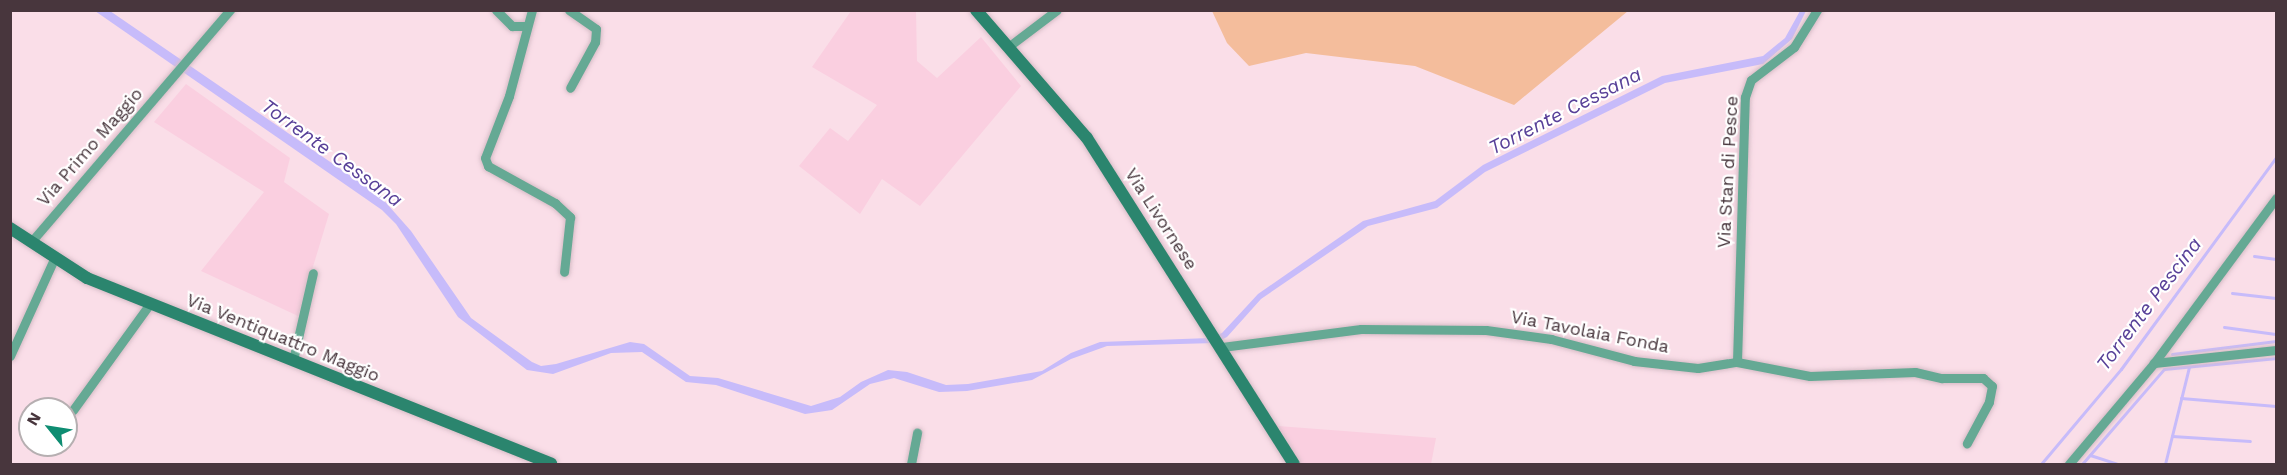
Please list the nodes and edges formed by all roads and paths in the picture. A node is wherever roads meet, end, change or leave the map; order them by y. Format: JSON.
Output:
{"nodes":[{"id":1,"x":230,"y":10,"type":"edge"},
{"id":2,"x":496,"y":10,"type":"edge"},
{"id":3,"x":532,"y":10,"type":"edge"},
{"id":4,"x":570,"y":10,"type":"edge"},
{"id":5,"x":976,"y":10,"type":"edge"},
{"id":6,"x":1057,"y":10,"type":"edge"},
{"id":7,"x":1817,"y":10,"type":"edge"},
{"id":8,"x":527,"y":26,"type":"junction"},
{"id":9,"x":1008,"y":47,"type":"junction"},
{"id":10,"x":570,"y":88,"type":"dead end"},
{"id":11,"x":2277,"y":198,"type":"edge"},
{"id":12,"x":10,"y":228,"type":"edge"},
{"id":13,"x":31,"y":242,"type":"junction"},
{"id":14,"x":54,"y":259,"type":"junction"},
{"id":15,"x":564,"y":272,"type":"dead end"},
{"id":16,"x":313,"y":273,"type":"dead end"},
{"id":17,"x":149,"y":305,"type":"junction"},
{"id":18,"x":1221,"y":346,"type":"junction"},
{"id":19,"x":2277,"y":350,"type":"edge"},
{"id":20,"x":10,"y":356,"type":"edge"},
{"id":21,"x":292,"y":360,"type":"junction"},
{"id":22,"x":1737,"y":362,"type":"junction"},
{"id":23,"x":2154,"y":363,"type":"junction"},
{"id":24,"x":78,"y":403,"type":"edge"},
{"id":25,"x":917,"y":433,"type":"dead end"},
{"id":26,"x":1967,"y":444,"type":"dead end"},
{"id":27,"x":538,"y":462,"type":"edge"},
{"id":28,"x":551,"y":465,"type":"edge"},
{"id":29,"x":911,"y":465,"type":"edge"},
{"id":30,"x":1294,"y":465,"type":"edge"},
{"id":31,"x":2069,"y":465,"type":"edge"}],
"edges":[{"from":1,"to":13,"type":"street","name":"Via Primo Maggio"},
{"from":2,"to":8,"type":"street"},
{"from":3,"to":8,"type":"street"},
{"from":4,"to":10,"type":"street"},
{"from":5,"to":9,"type":"street","name":"Via Livornese"},
{"from":6,"to":9,"type":"street"},
{"from":7,"to":22,"type":"street","name":"Via Stan di Pesce"},
{"from":8,"to":15,"type":"street"},
{"from":9,"to":18,"type":"street","name":"Via Livornese"},
{"from":11,"to":23,"type":"street"},
{"from":12,"to":13,"type":"street","name":"Via Ventiquattro Maggio"},
{"from":13,"to":14,"type":"street","name":"Via Ventiquattro Maggio"},
{"from":14,"to":17,"type":"street","name":"Via Ventiquattro Maggio"},
{"from":14,"to":20,"type":"street"},
{"from":16,"to":21,"type":"street"},
{"from":17,"to":21,"type":"street","name":"Via Ventiquattro Maggio"},
{"from":17,"to":24,"type":"street"},
{"from":18,"to":22,"type":"street","name":"Via Tavolaia Fonda"},
{"from":18,"to":30,"type":"street","name":"Via Livornese"},
{"from":19,"to":23,"type":"street"},
{"from":21,"to":27,"type":"street","name":"Via Ventiquattro Maggio"},
{"from":22,"to":26,"type":"street","name":"Via Tavolaia Fonda"},
{"from":23,"to":31,"type":"street"},
{"from":25,"to":29,"type":"street"},
{"from":27,"to":28,"type":"street","name":"Via Ventiquattro Maggio"}]}
